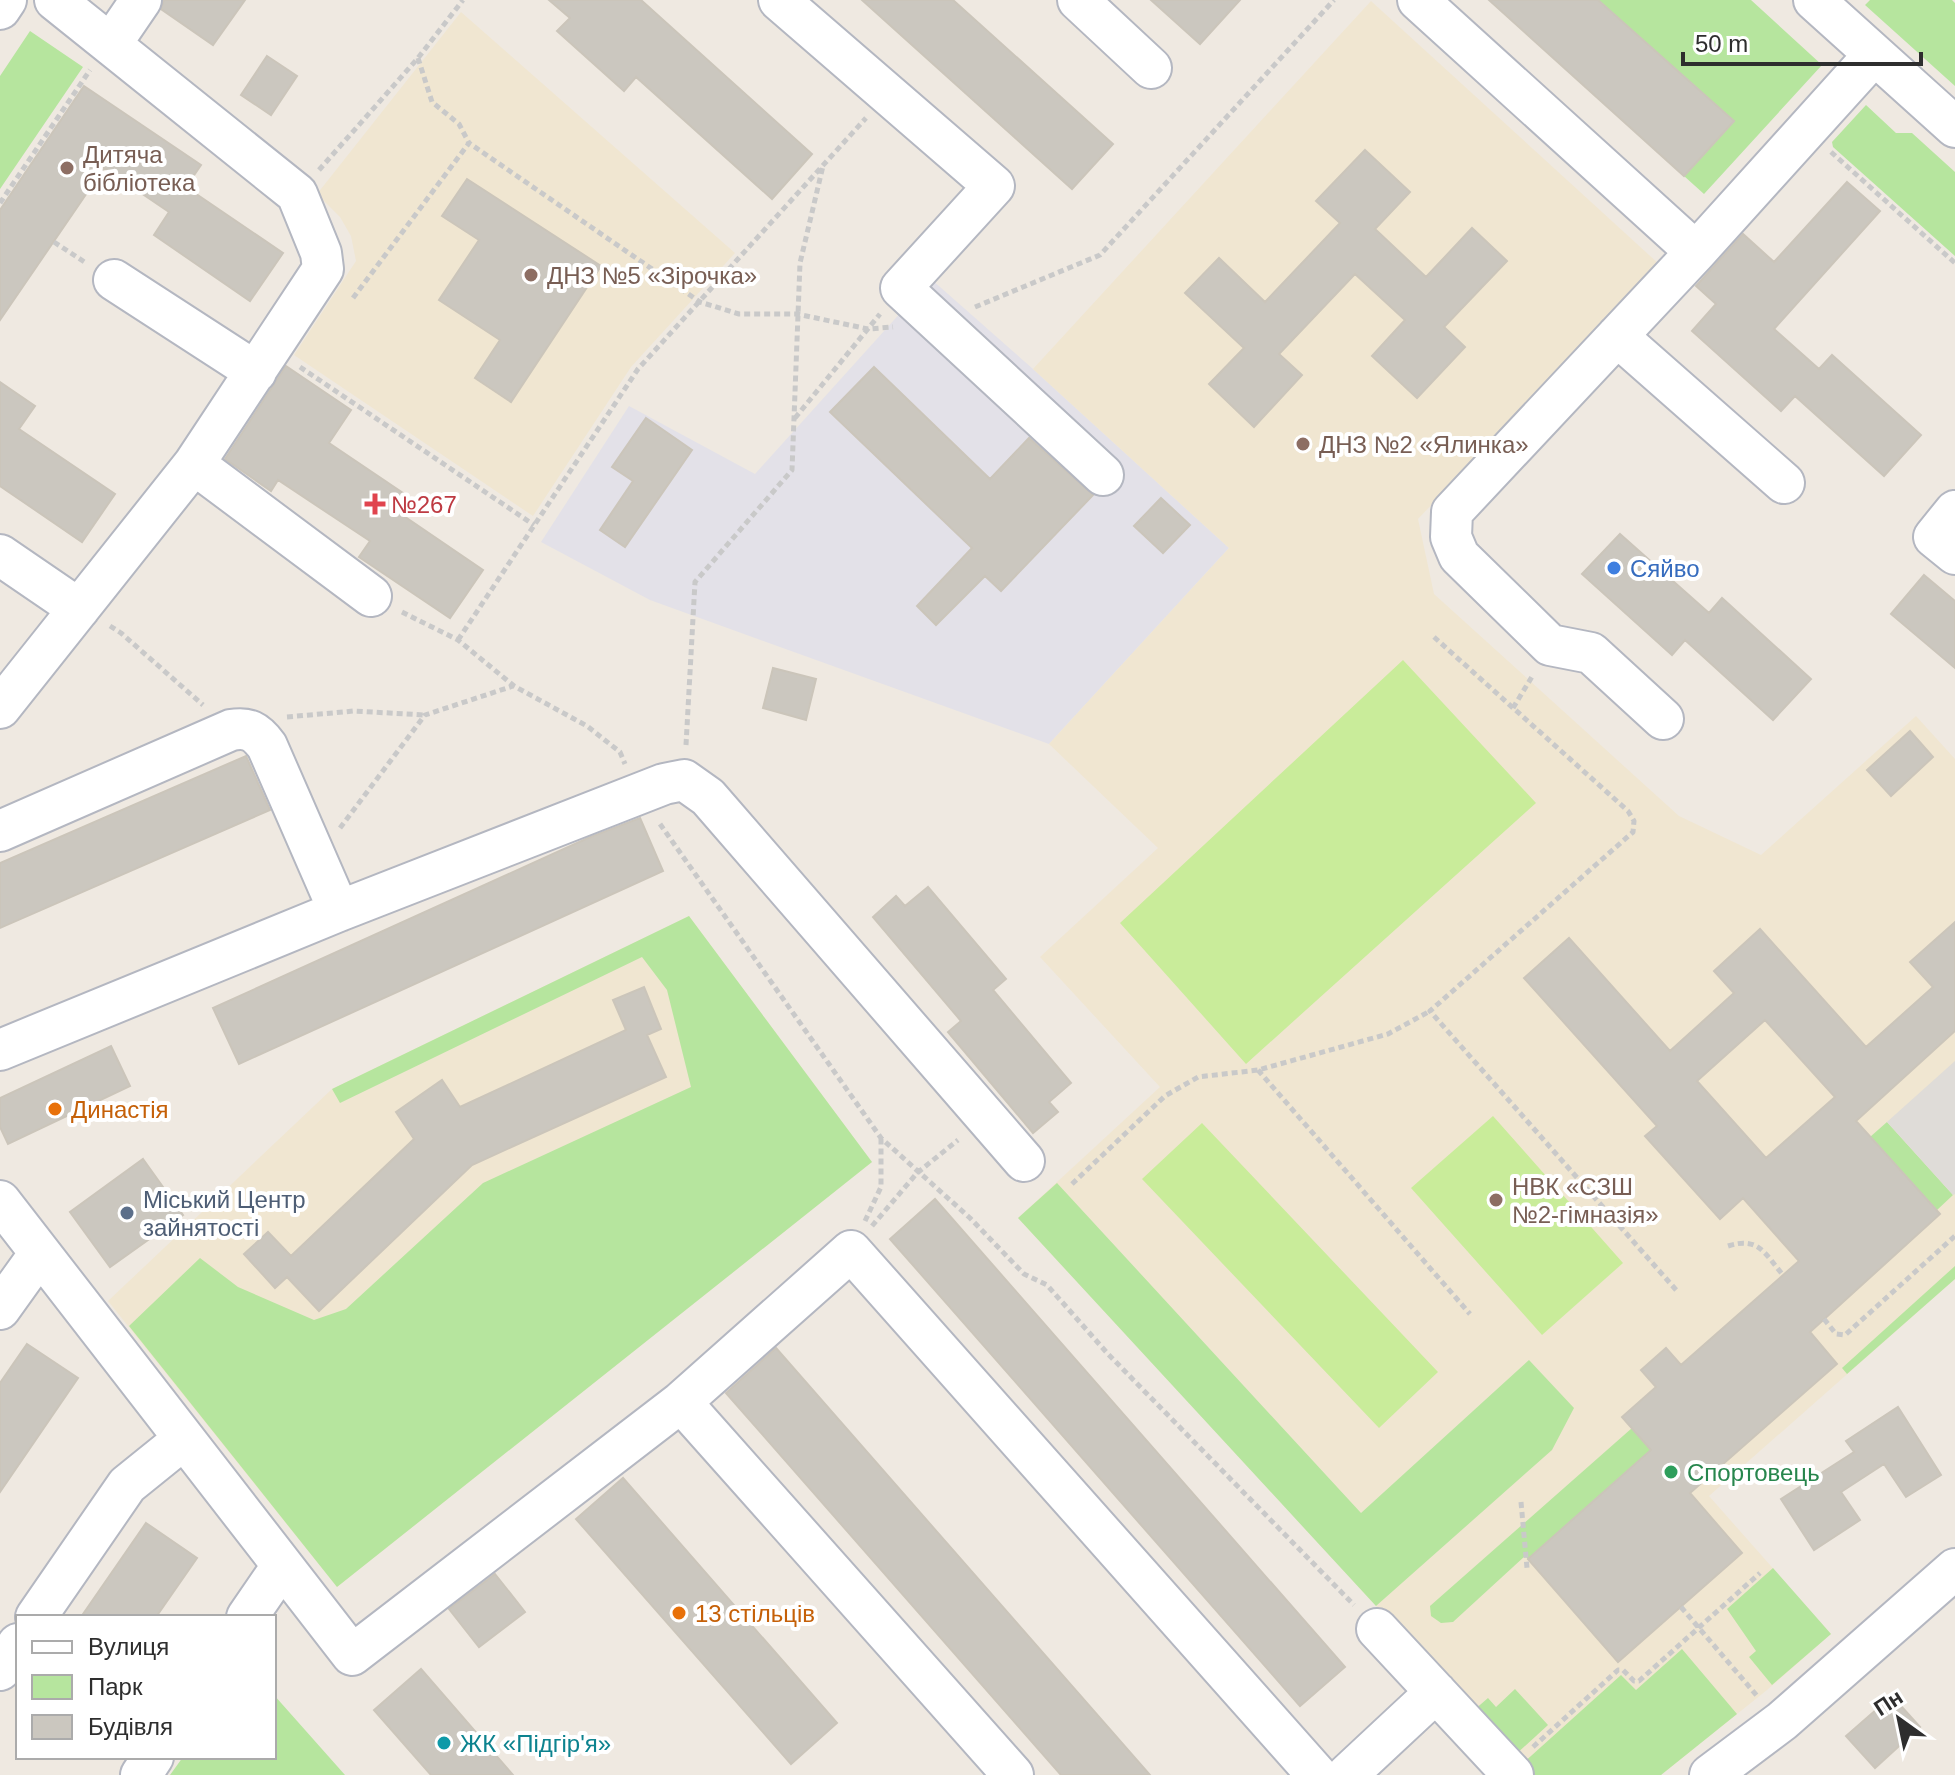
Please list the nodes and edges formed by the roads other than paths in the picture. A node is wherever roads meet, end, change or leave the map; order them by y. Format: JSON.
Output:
{"nodes":[{"id":1,"x":6,"y":0,"type":"edge"},
{"id":2,"x":55,"y":0,"type":"edge"},
{"id":3,"x":141,"y":0,"type":"edge"},
{"id":4,"x":779,"y":0,"type":"edge"},
{"id":5,"x":1078,"y":0,"type":"edge"},
{"id":6,"x":1418,"y":0,"type":"edge"},
{"id":7,"x":1814,"y":0,"type":"edge"},
{"id":8,"x":0,"y":9,"type":"edge"},
{"id":9,"x":1874,"y":55,"type":"junction"},
{"id":10,"x":101,"y":56,"type":"junction"},
{"id":11,"x":1151,"y":68,"type":"dead end"},
{"id":12,"x":1955,"y":127,"type":"edge"},
{"id":13,"x":1696,"y":252,"type":"junction"},
{"id":14,"x":114,"y":280,"type":"dead end"},
{"id":15,"x":1617,"y":336,"type":"junction"},
{"id":16,"x":264,"y":360,"type":"junction"},
{"id":17,"x":194,"y":464,"type":"junction"},
{"id":18,"x":1103,"y":475,"type":"dead end"},
{"id":19,"x":1784,"y":483,"type":"dead end"},
{"id":20,"x":1955,"y":511,"type":"edge"},
{"id":21,"x":1955,"y":554,"type":"edge"},
{"id":22,"x":0,"y":555,"type":"edge"},
{"id":23,"x":371,"y":596,"type":"road end"},
{"id":24,"x":79,"y":609,"type":"junction"},
{"id":25,"x":0,"y":708,"type":"edge"},
{"id":26,"x":1663,"y":719,"type":"dead end"},
{"id":27,"x":0,"y":831,"type":"edge"},
{"id":28,"x":339,"y":911,"type":"junction"},
{"id":29,"x":0,"y":1050,"type":"edge"},
{"id":30,"x":1024,"y":1161,"type":"dead end"},
{"id":31,"x":0,"y":1201,"type":"edge"},
{"id":32,"x":40,"y":1253,"type":"junction"},
{"id":33,"x":0,"y":1309,"type":"edge"},
{"id":34,"x":681,"y":1402,"type":"junction"},
{"id":35,"x":184,"y":1439,"type":"junction"},
{"id":36,"x":282,"y":1566,"type":"junction"},
{"id":37,"x":1955,"y":1569,"type":"edge"},
{"id":38,"x":37,"y":1615,"type":"edge"},
{"id":39,"x":248,"y":1615,"type":"edge"},
{"id":40,"x":1377,"y":1629,"type":"road end"},
{"id":41,"x":16,"y":1647,"type":"edge"},
{"id":42,"x":0,"y":1670,"type":"edge"},
{"id":43,"x":1436,"y":1692,"type":"junction"},
{"id":44,"x":1511,"y":1772,"type":"edge"},
{"id":45,"x":1013,"y":1775,"type":"edge"},
{"id":46,"x":1317,"y":1775,"type":"edge"},
{"id":47,"x":1347,"y":1775,"type":"edge"},
{"id":48,"x":1710,"y":1775,"type":"edge"}],
"edges":[{"from":1,"to":8,"type":"street"},
{"from":2,"to":10,"type":"street"},
{"from":3,"to":10,"type":"street"},
{"from":4,"to":18,"type":"street"},
{"from":5,"to":11,"type":"street"},
{"from":6,"to":13,"type":"street"},
{"from":7,"to":9,"type":"street"},
{"from":9,"to":12,"type":"street"},
{"from":9,"to":13,"type":"street"},
{"from":10,"to":16,"type":"street"},
{"from":13,"to":15,"type":"street"},
{"from":14,"to":16,"type":"street"},
{"from":15,"to":19,"type":"street"},
{"from":15,"to":26,"type":"street"},
{"from":16,"to":17,"type":"street"},
{"from":17,"to":23,"type":"street"},
{"from":17,"to":24,"type":"street"},
{"from":20,"to":21,"type":"street"},
{"from":22,"to":24,"type":"street"},
{"from":24,"to":25,"type":"street"},
{"from":27,"to":28,"type":"street"},
{"from":28,"to":29,"type":"street"},
{"from":28,"to":30,"type":"street"},
{"from":31,"to":32,"type":"street"},
{"from":32,"to":33,"type":"street"},
{"from":32,"to":35,"type":"street"},
{"from":34,"to":36,"type":"street"},
{"from":34,"to":45,"type":"street"},
{"from":34,"to":46,"type":"street"},
{"from":35,"to":36,"type":"street"},
{"from":35,"to":38,"type":"street"},
{"from":36,"to":39,"type":"street"},
{"from":37,"to":48,"type":"street"},
{"from":40,"to":43,"type":"street"},
{"from":41,"to":42,"type":"street"},
{"from":43,"to":44,"type":"street"},
{"from":43,"to":47,"type":"street"}]}
